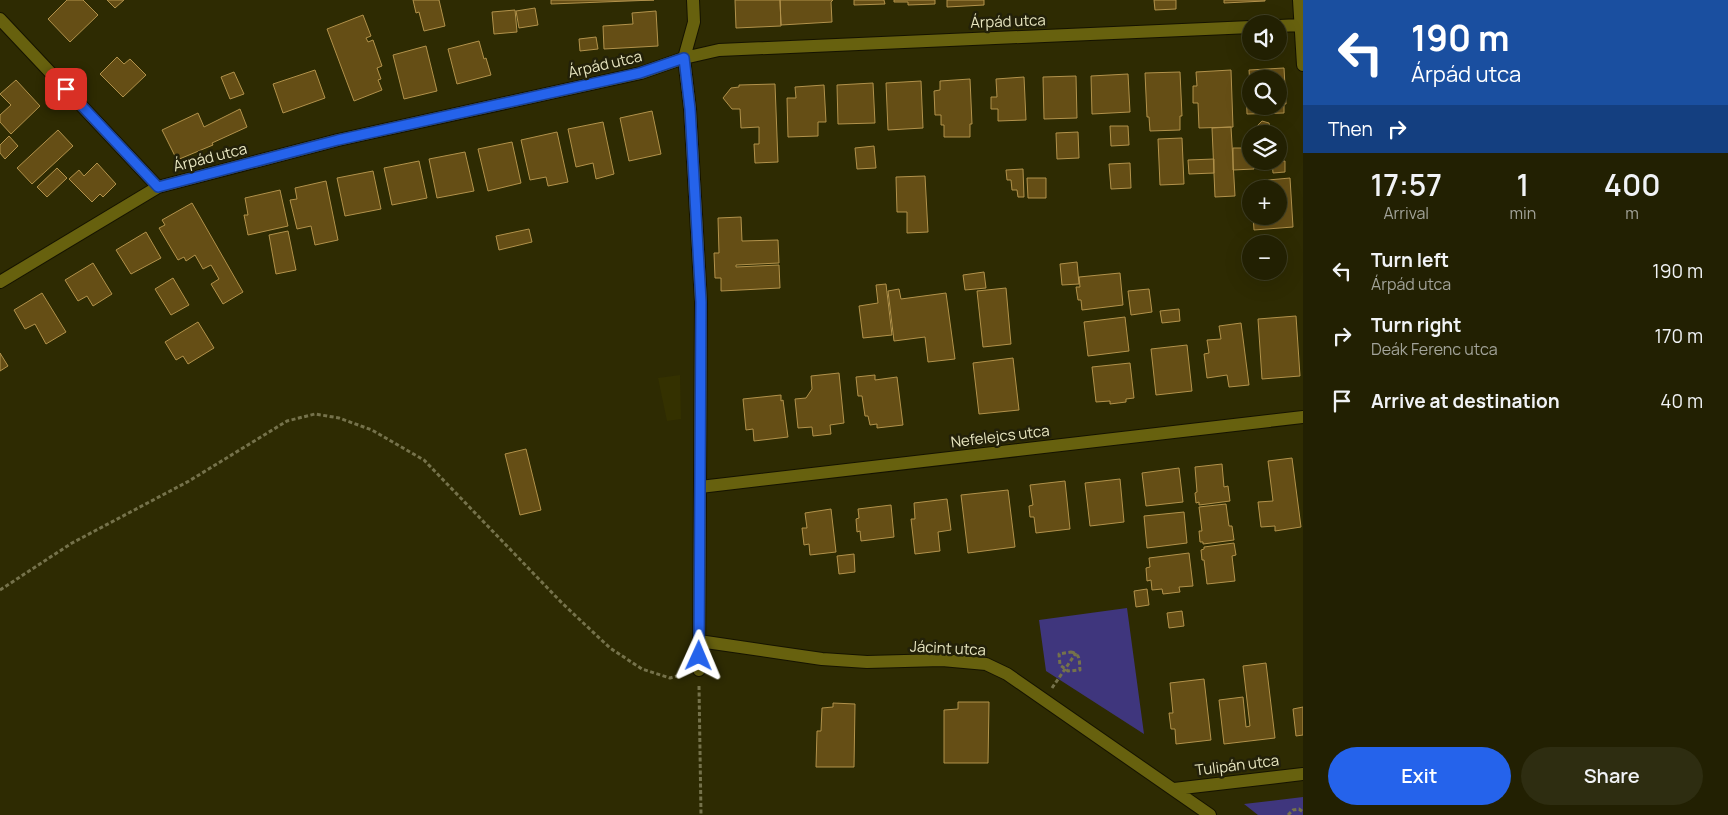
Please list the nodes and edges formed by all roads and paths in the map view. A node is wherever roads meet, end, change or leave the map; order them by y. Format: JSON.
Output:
{"nodes":[{"id":1,"x":693,"y":0,"type":"edge"},
{"id":2,"x":1299,"y":0,"type":"edge"},
{"id":3,"x":0,"y":18,"type":"edge"},
{"id":4,"x":1300,"y":25,"type":"junction"},
{"id":5,"x":1287,"y":26,"type":"edge"},
{"id":6,"x":1242,"y":27,"type":"edge"},
{"id":7,"x":684,"y":58,"type":"junction"},
{"id":8,"x":1303,"y":65,"type":"edge"},
{"id":9,"x":158,"y":187,"type":"junction"},
{"id":10,"x":0,"y":282,"type":"edge"},
{"id":11,"x":1303,"y":417,"type":"edge"},
{"id":12,"x":700,"y":487,"type":"junction"},
{"id":13,"x":0,"y":590,"type":"edge"},
{"id":14,"x":700,"y":642,"type":"junction"},
{"id":15,"x":1076,"y":653,"type":"junction"},
{"id":16,"x":1065,"y":669,"type":"junction"},
{"id":17,"x":699,"y":670,"type":"junction"},
{"id":18,"x":1044,"y":699,"type":"junction"},
{"id":19,"x":1303,"y":774,"type":"edge"},
{"id":20,"x":1174,"y":789,"type":"junction"},
{"id":21,"x":1303,"y":814,"type":"edge"},
{"id":22,"x":701,"y":815,"type":"edge"},
{"id":23,"x":1210,"y":815,"type":"edge"},
{"id":24,"x":1288,"y":815,"type":"edge"}],
"edges":[{"from":1,"to":7,"type":"street"},
{"from":2,"to":4,"type":"street"},
{"from":3,"to":9,"type":"street"},
{"from":4,"to":5,"type":"street"},
{"from":4,"to":8,"type":"street"},
{"from":6,"to":7,"type":"street","name":"Árpád utca"},
{"from":7,"to":9,"type":"street","name":"Árpád utca"},
{"from":7,"to":12,"type":"street"},
{"from":9,"to":10,"type":"street","name":"Árpád utca"},
{"from":11,"to":12,"type":"street","name":"Nefelejcs utca"},
{"from":12,"to":14,"type":"street"},
{"from":13,"to":17,"type":"path"},
{"from":14,"to":17,"type":"street"},
{"from":14,"to":18,"type":"street","name":"Jácint utca"},
{"from":15,"to":16,"type":"path"},
{"from":15,"to":16,"type":"path"},
{"from":15,"to":16,"type":"path"},
{"from":16,"to":18,"type":"path"},
{"from":17,"to":22,"type":"path"},
{"from":18,"to":20,"type":"street","name":"Jácint utca"},
{"from":19,"to":20,"type":"street","name":"Tulipán utca"},
{"from":20,"to":23,"type":"street","name":"Jácint utca"},
{"from":21,"to":24,"type":"path"}]}
